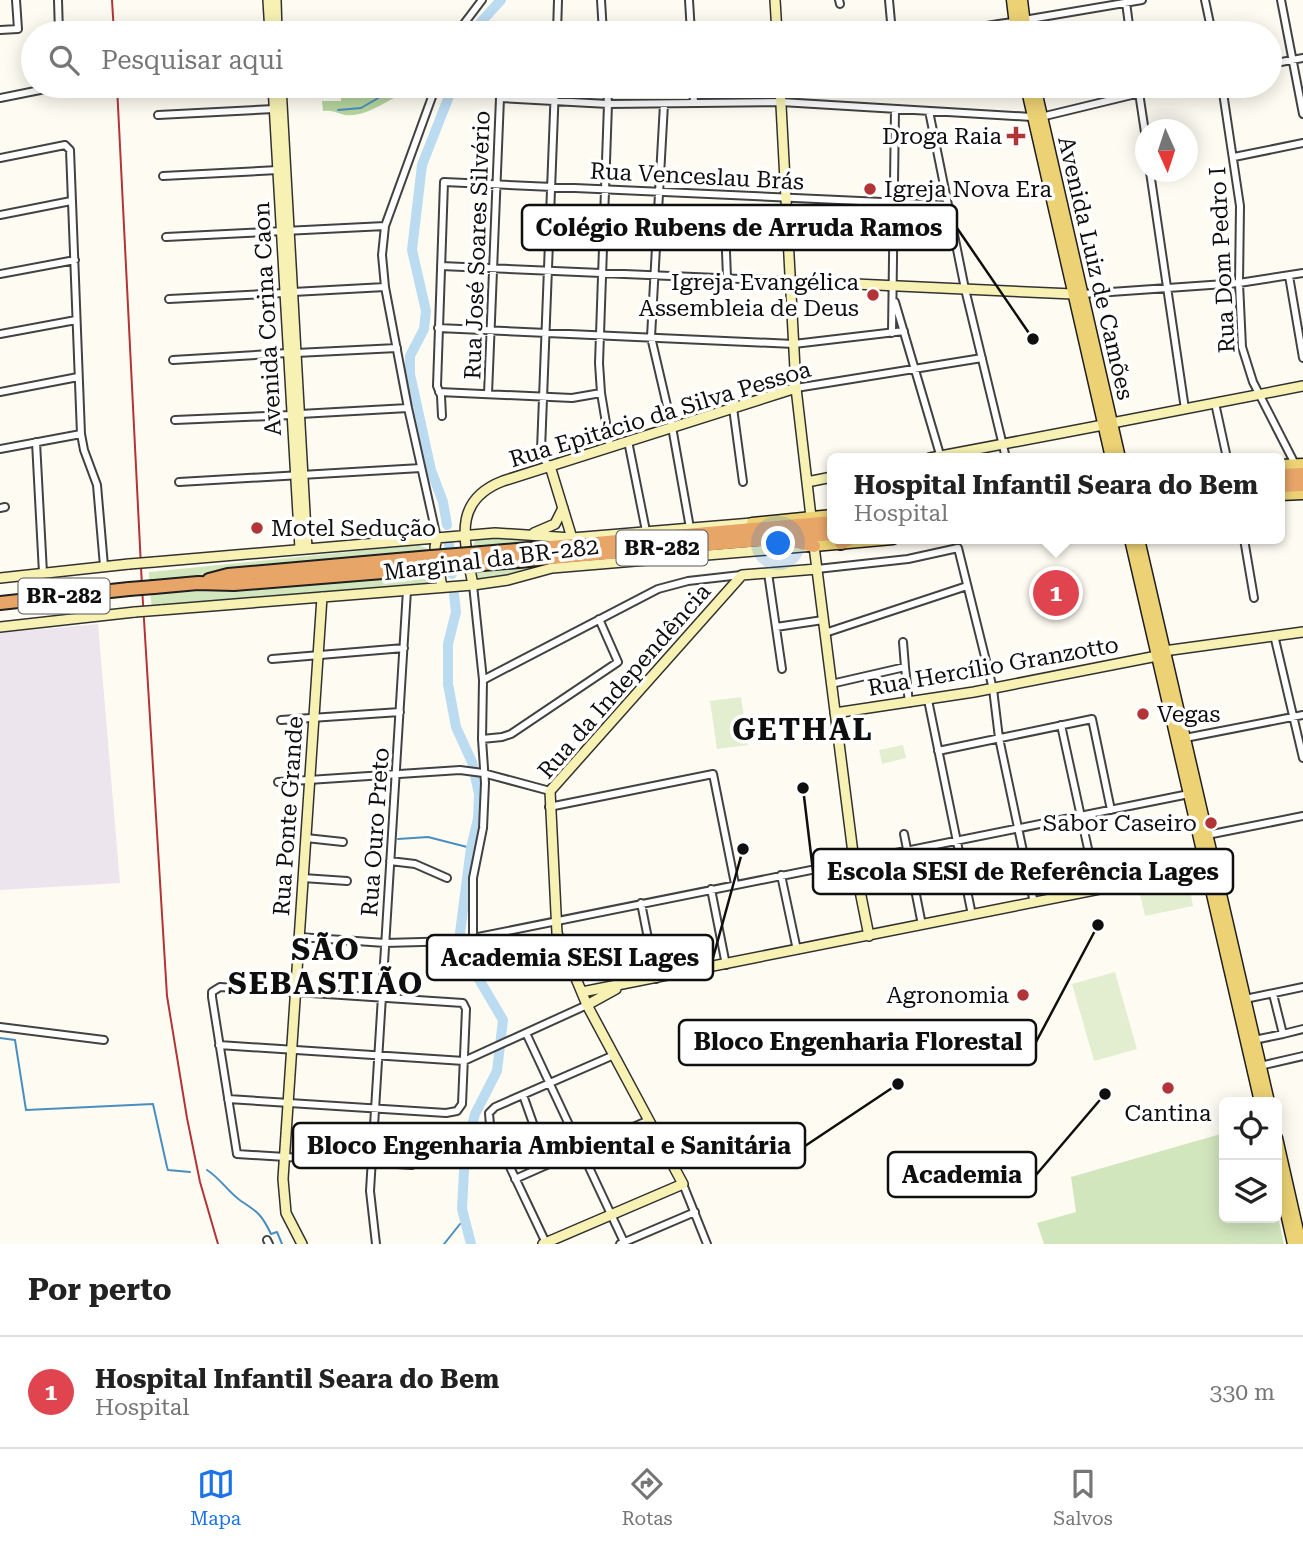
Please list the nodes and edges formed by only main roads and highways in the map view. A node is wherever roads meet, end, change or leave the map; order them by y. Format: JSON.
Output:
{"nodes":[{"id":1,"x":268,"y":0,"type":"edge"},
{"id":2,"x":275,"y":0,"type":"edge"},
{"id":3,"x":775,"y":0,"type":"edge"},
{"id":4,"x":1012,"y":0,"type":"edge"},
{"id":5,"x":1022,"y":0,"type":"edge"},
{"id":6,"x":269,"y":21,"type":"edge"},
{"id":7,"x":276,"y":21,"type":"edge"},
{"id":8,"x":776,"y":21,"type":"edge"},
{"id":9,"x":1019,"y":21,"type":"joint"},
{"id":10,"x":274,"y":98,"type":"edge"},
{"id":11,"x":281,"y":98,"type":"edge"},
{"id":12,"x":781,"y":98,"type":"edge"},
{"id":13,"x":1030,"y":98,"type":"edge"},
{"id":14,"x":1036,"y":98,"type":"edge"},
{"id":15,"x":1037,"y":117,"type":"junction"},
{"id":16,"x":285,"y":231,"type":"junction"},
{"id":17,"x":790,"y":281,"type":"junction"},
{"id":18,"x":1078,"y":294,"type":"junction"},
{"id":19,"x":1303,"y":386,"type":"edge"},
{"id":20,"x":796,"y":388,"type":"junction"},
{"id":21,"x":1108,"y":424,"type":"junction"},
{"id":22,"x":961,"y":453,"type":"edge"},
{"id":23,"x":1111,"y":453,"type":"edge"},
{"id":24,"x":1118,"y":453,"type":"edge"},
{"id":25,"x":550,"y":466,"type":"junction"},
{"id":26,"x":827,"y":478,"type":"edge"},
{"id":27,"x":807,"y":482,"type":"junction"},
{"id":28,"x":1303,"y":485,"type":"edge"},
{"id":29,"x":1285,"y":486,"type":"edge"},
{"id":30,"x":1303,"y":494,"type":"edge"},
{"id":31,"x":1285,"y":495,"type":"edge"},
{"id":32,"x":563,"y":508,"type":"junction"},
{"id":33,"x":827,"y":515,"type":"edge"},
{"id":34,"x":811,"y":517,"type":"junction"},
{"id":35,"x":827,"y":522,"type":"edge"},
{"id":36,"x":752,"y":523,"type":"junction"},
{"id":37,"x":720,"y":532,"type":"junction"},
{"id":38,"x":529,"y":534,"type":"junction"},
{"id":39,"x":464,"y":536,"type":"junction"},
{"id":40,"x":437,"y":538,"type":"junction"},
{"id":41,"x":572,"y":538,"type":"junction"},
{"id":42,"x":782,"y":538,"type":"junction"},
{"id":43,"x":827,"y":539,"type":"edge"},
{"id":44,"x":827,"y":543,"type":"edge"},
{"id":45,"x":1131,"y":544,"type":"edge"},
{"id":46,"x":1140,"y":544,"type":"edge"},
{"id":47,"x":814,"y":546,"type":"junction"},
{"id":48,"x":304,"y":549,"type":"junction"},
{"id":49,"x":483,"y":558,"type":"junction"},
{"id":50,"x":817,"y":569,"type":"junction"},
{"id":51,"x":0,"y":578,"type":"edge"},
{"id":52,"x":473,"y":584,"type":"junction"},
{"id":53,"x":442,"y":587,"type":"junction"},
{"id":54,"x":322,"y":597,"type":"junction"},
{"id":55,"x":0,"y":603,"type":"edge"},
{"id":56,"x":1149,"y":621,"type":"junction"},
{"id":57,"x":0,"y":627,"type":"edge"},
{"id":58,"x":1303,"y":632,"type":"edge"},
{"id":59,"x":1161,"y":649,"type":"junction"},
{"id":60,"x":835,"y":713,"type":"junction"},
{"id":61,"x":1206,"y":832,"type":"junction"},
{"id":62,"x":1206,"y":868,"type":"junction"},
{"id":63,"x":869,"y":936,"type":"junction"},
{"id":64,"x":624,"y":985,"type":"junction"},
{"id":65,"x":582,"y":992,"type":"junction"},
{"id":66,"x":587,"y":1005,"type":"junction"},
{"id":67,"x":1263,"y":1097,"type":"edge"},
{"id":68,"x":1264,"y":1097,"type":"edge"},
{"id":69,"x":1282,"y":1160,"type":"edge"},
{"id":70,"x":1282,"y":1195,"type":"edge"},
{"id":71,"x":544,"y":1243,"type":"edge"},
{"id":72,"x":302,"y":1244,"type":"edge"},
{"id":73,"x":1293,"y":1244,"type":"edge"},
{"id":74,"x":1301,"y":1244,"type":"edge"}],
"edges":[{"from":1,"to":6,"type":"main road"},
{"from":2,"to":7,"type":"main road"},
{"from":3,"to":8,"type":"main road"},
{"from":4,"to":9,"type":"main road"},
{"from":5,"to":9,"type":"main road"},
{"from":10,"to":16,"type":"main road","name":"Avenida Corina Caon"},
{"from":11,"to":16,"type":"main road","name":"Avenida Corina Caon"},
{"from":12,"to":17,"type":"main road"},
{"from":13,"to":15,"type":"main road","name":"Avenida Luiz de Camões"},
{"from":14,"to":15,"type":"main road","name":"Avenida Luiz de Camões"},
{"from":15,"to":18,"type":"main road","name":"Avenida Luiz de Camões"},
{"from":16,"to":48,"type":"main road","name":"Avenida Corina Caon"},
{"from":17,"to":18,"type":"main road"},
{"from":17,"to":20,"type":"main road"},
{"from":18,"to":21,"type":"main road","name":"Avenida Luiz de Camões"},
{"from":19,"to":21,"type":"main road"},
{"from":20,"to":25,"type":"main road","name":"Rua Epitácio da Silva Pessoa"},
{"from":20,"to":27,"type":"main road"},
{"from":21,"to":22,"type":"main road"},
{"from":21,"to":23,"type":"main road","name":"Avenida Luiz de Camões"},
{"from":21,"to":24,"type":"main road","name":"Avenida Luiz de Camões"},
{"from":25,"to":32,"type":"main road"},
{"from":25,"to":39,"type":"main road","name":"Rua Epitácio da Silva Pessoa"},
{"from":26,"to":27,"type":"main road"},
{"from":27,"to":34,"type":"main road"},
{"from":28,"to":29,"type":"highway"},
{"from":30,"to":31,"type":"main road"},
{"from":32,"to":38,"type":"main road"},
{"from":32,"to":41,"type":"main road"},
{"from":33,"to":34,"type":"main road","name":"Marginal da BR-282"},
{"from":34,"to":36,"type":"main road","name":"Marginal da BR-282"},
{"from":35,"to":37,"type":"highway","number":"BR-282"},
{"from":36,"to":37,"type":"highway"},
{"from":36,"to":41,"type":"main road","name":"Marginal da BR-282"},
{"from":37,"to":49,"type":"highway","number":"BR-282"},
{"from":38,"to":39,"type":"main road","name":"Marginal da BR-282"},
{"from":38,"to":41,"type":"main road","name":"Marginal da BR-282"},
{"from":39,"to":40,"type":"main road","name":"Marginal da BR-282"},
{"from":39,"to":52,"type":"main road"},
{"from":40,"to":48,"type":"main road","name":"Marginal da BR-282"},
{"from":40,"to":53,"type":"main road"},
{"from":42,"to":43,"type":"highway","number":"BR-282"},
{"from":42,"to":47,"type":"highway"},
{"from":42,"to":49,"type":"highway","number":"BR-282"},
{"from":44,"to":47,"type":"main road","name":"Marginal da BR-282"},
{"from":45,"to":56,"type":"main road"},
{"from":46,"to":59,"type":"main road"},
{"from":47,"to":50,"type":"main road"},
{"from":47,"to":52,"type":"main road","name":"Marginal da BR-282"},
{"from":48,"to":51,"type":"main road","name":"Marginal da BR-282","bridge":true},
{"from":49,"to":55,"type":"highway","number":"BR-282","bridge":true},
{"from":50,"to":60,"type":"main road"},
{"from":50,"to":65,"type":"main road","name":"Rua da Independência"},
{"from":52,"to":53,"type":"main road","name":"Marginal da BR-282"},
{"from":53,"to":54,"type":"main road","name":"Marginal da BR-282"},
{"from":54,"to":57,"type":"main road","name":"Marginal da BR-282","bridge":true},
{"from":54,"to":72,"type":"main road","name":"Rua Ponte Grande"},
{"from":56,"to":59,"type":"main road"},
{"from":56,"to":59,"type":"main road"},
{"from":58,"to":59,"type":"main road","name":"Rua Hercílio Granzotto"},
{"from":59,"to":60,"type":"main road","name":"Rua Hercílio Granzotto"},
{"from":59,"to":61,"type":"main road"},
{"from":59,"to":62,"type":"main road"},
{"from":60,"to":63,"type":"main road"},
{"from":61,"to":62,"type":"main road"},
{"from":61,"to":68,"type":"main road"},
{"from":62,"to":63,"type":"main road"},
{"from":62,"to":67,"type":"main road"},
{"from":63,"to":64,"type":"main road"},
{"from":64,"to":65,"type":"main road"},
{"from":64,"to":66,"type":"main road"},
{"from":65,"to":66,"type":"main road","name":"Rua da Independência"},
{"from":66,"to":71,"type":"main road","name":"Rua da Independência"},
{"from":69,"to":74,"type":"main road"},
{"from":70,"to":73,"type":"main road"}]}
